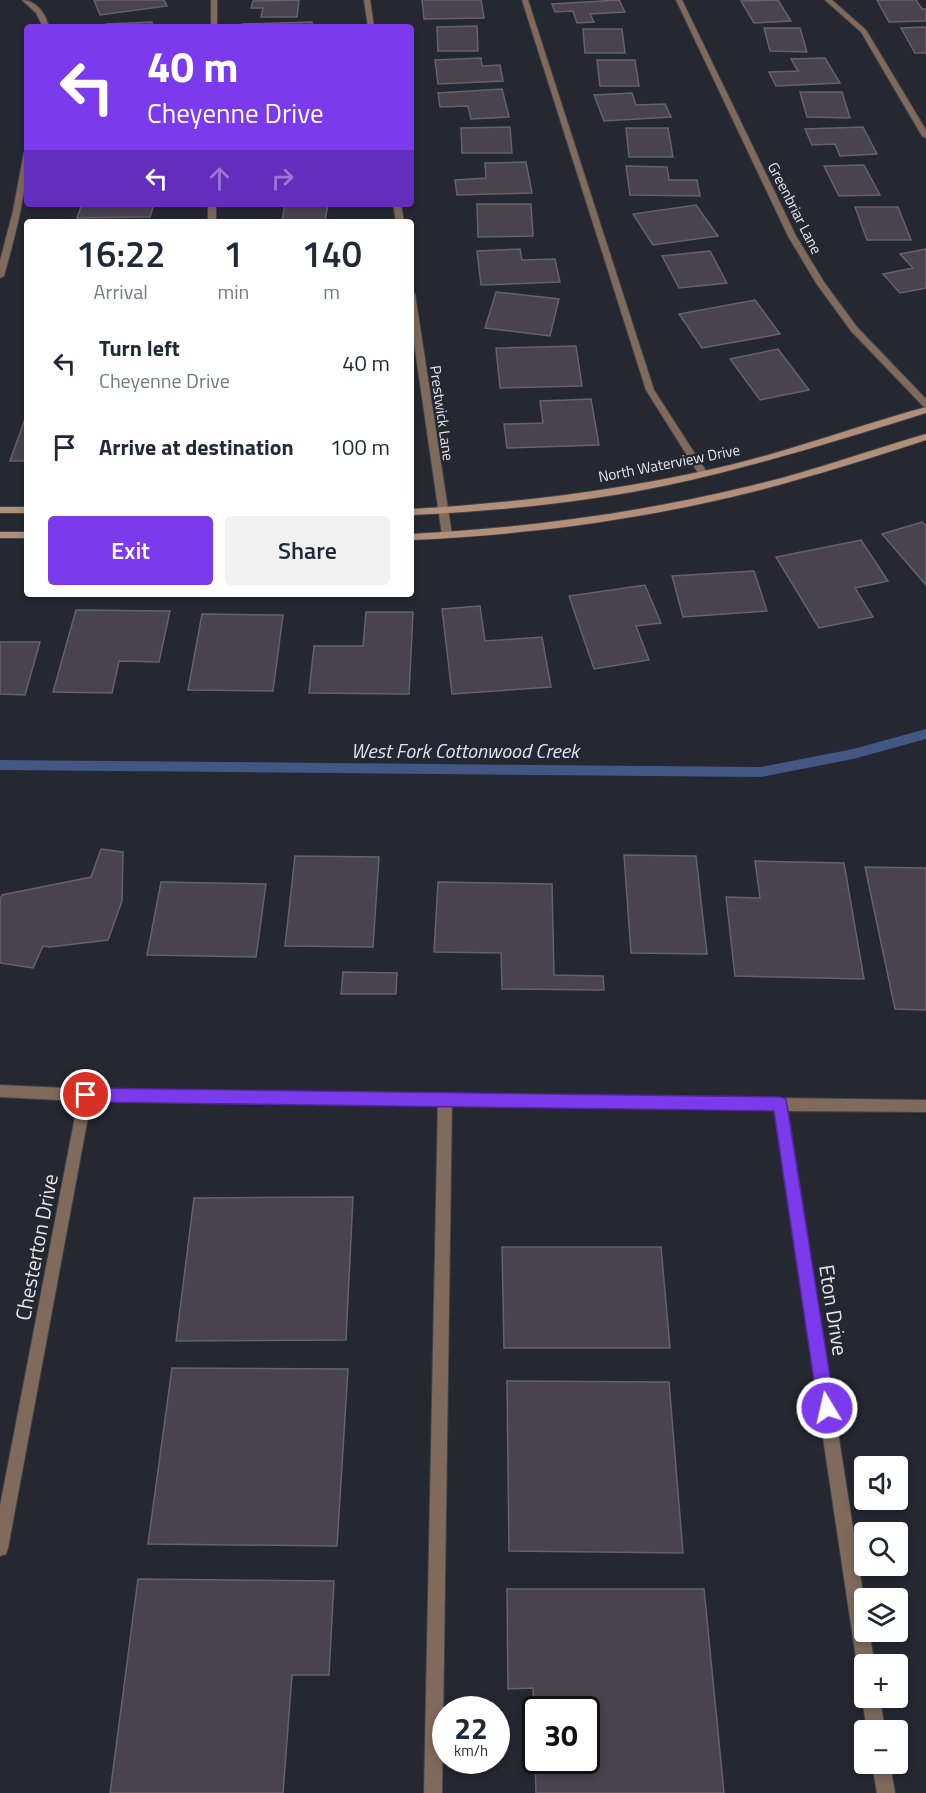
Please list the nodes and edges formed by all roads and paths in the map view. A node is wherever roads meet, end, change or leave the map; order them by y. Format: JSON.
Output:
{"nodes":[{"id":1,"x":25,"y":0,"type":"edge"},
{"id":2,"x":214,"y":0,"type":"edge"},
{"id":3,"x":367,"y":0,"type":"edge"},
{"id":4,"x":525,"y":0,"type":"edge"},
{"id":5,"x":679,"y":0,"type":"edge"},
{"id":6,"x":828,"y":0,"type":"edge"},
{"id":7,"x":46,"y":24,"type":"edge"},
{"id":8,"x":214,"y":24,"type":"edge"},
{"id":9,"x":371,"y":24,"type":"edge"},
{"id":10,"x":926,"y":136,"type":"edge"},
{"id":11,"x":24,"y":171,"type":"edge"},
{"id":12,"x":0,"y":276,"type":"edge"},
{"id":13,"x":414,"y":314,"type":"edge"},
{"id":14,"x":926,"y":404,"type":"edge"},
{"id":15,"x":926,"y":410,"type":"edge"},
{"id":16,"x":926,"y":437,"type":"edge"},
{"id":17,"x":703,"y":474,"type":"junction"},
{"id":18,"x":0,"y":510,"type":"edge"},
{"id":19,"x":24,"y":510,"type":"edge"},
{"id":20,"x":443,"y":510,"type":"junction"},
{"id":21,"x":414,"y":512,"type":"edge"},
{"id":22,"x":0,"y":535,"type":"edge"},
{"id":23,"x":24,"y":535,"type":"edge"},
{"id":24,"x":447,"y":536,"type":"junction"},
{"id":25,"x":414,"y":537,"type":"edge"},
{"id":26,"x":0,"y":1091,"type":"edge"},
{"id":27,"x":86,"y":1095,"type":"junction"},
{"id":28,"x":445,"y":1100,"type":"junction"},
{"id":29,"x":780,"y":1104,"type":"junction"},
{"id":30,"x":926,"y":1106,"type":"edge"},
{"id":31,"x":0,"y":1548,"type":"edge"},
{"id":32,"x":864,"y":1654,"type":"edge"},
{"id":33,"x":882,"y":1774,"type":"edge"},
{"id":34,"x":433,"y":1793,"type":"edge"},
{"id":35,"x":885,"y":1793,"type":"edge"}],
"edges":[{"from":1,"to":7,"type":"street"},
{"from":2,"to":8,"type":"street"},
{"from":3,"to":9,"type":"street"},
{"from":4,"to":17,"type":"street"},
{"from":5,"to":14,"type":"street","name":"Greenbriar Lane"},
{"from":6,"to":10,"type":"street"},
{"from":11,"to":12,"type":"street"},
{"from":13,"to":20,"type":"street","name":"Prestwick Lane"},
{"from":15,"to":17,"type":"street","name":"North Waterview Drive"},
{"from":16,"to":24,"type":"street"},
{"from":17,"to":20,"type":"street","name":"North Waterview Drive"},
{"from":18,"to":19,"type":"street"},
{"from":20,"to":21,"type":"street","name":"North Waterview Drive"},
{"from":20,"to":24,"type":"street","name":"Prestwick Lane"},
{"from":22,"to":23,"type":"street"},
{"from":24,"to":25,"type":"street"},
{"from":26,"to":27,"type":"street"},
{"from":27,"to":28,"type":"street"},
{"from":27,"to":31,"type":"street","name":"Chesterton Drive"},
{"from":28,"to":29,"type":"street"},
{"from":28,"to":34,"type":"street"},
{"from":29,"to":30,"type":"street"},
{"from":29,"to":32,"type":"street","name":"Eton Drive"},
{"from":33,"to":35,"type":"street"}]}
